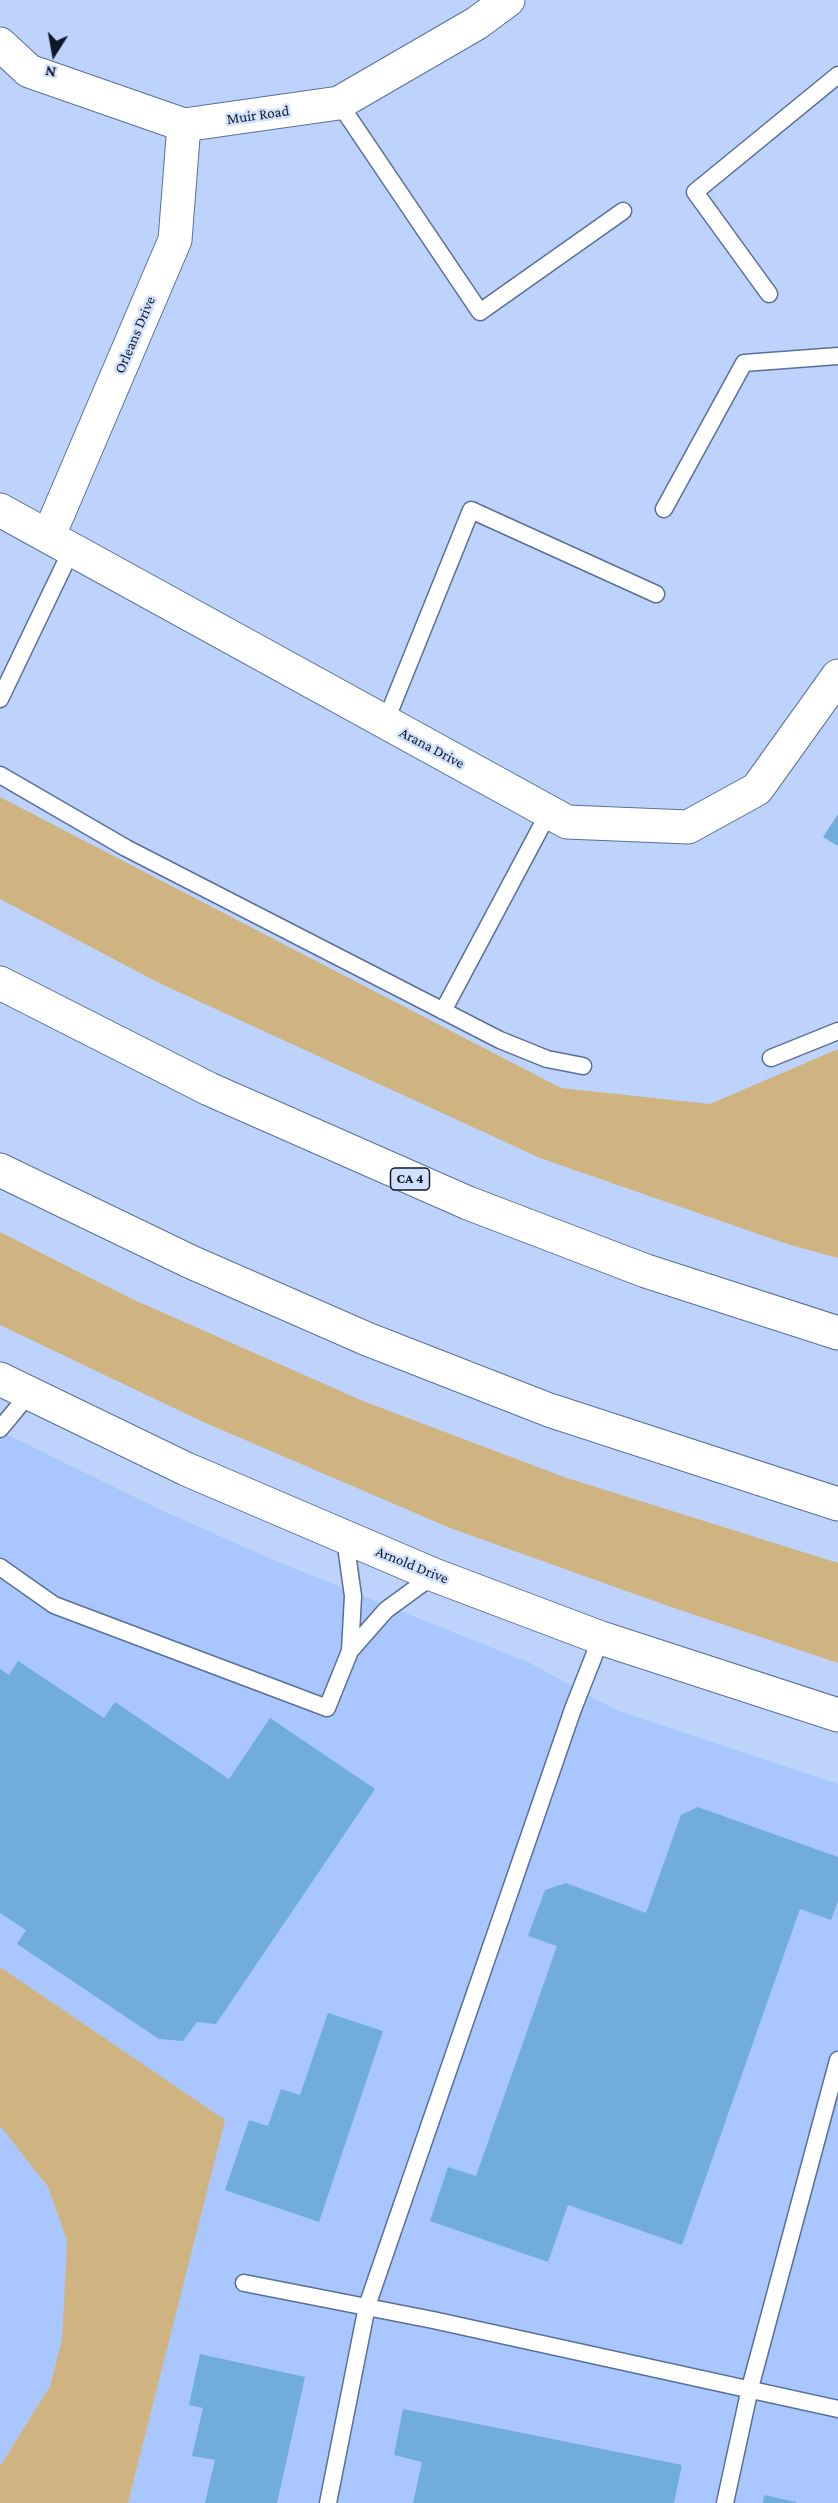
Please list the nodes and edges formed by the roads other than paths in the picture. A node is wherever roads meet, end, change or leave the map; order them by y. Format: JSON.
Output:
{"nodes":[{"id":1,"x":508,"y":0,"type":"edge"},
{"id":2,"x":0,"y":44,"type":"edge"},
{"id":3,"x":838,"y":75,"type":"edge"},
{"id":4,"x":339,"y":103,"type":"junction"},
{"id":5,"x":184,"y":125,"type":"junction"},
{"id":6,"x":622,"y":211,"type":"dead end"},
{"id":7,"x":769,"y":294,"type":"dead end"},
{"id":8,"x":838,"y":356,"type":"edge"},
{"id":9,"x":664,"y":509,"type":"dead end"},
{"id":10,"x":0,"y":510,"type":"edge"},
{"id":11,"x":60,"y":543,"type":"junction"},
{"id":12,"x":656,"y":594,"type":"dead end"},
{"id":13,"x":838,"y":676,"type":"edge"},
{"id":14,"x":0,"y":699,"type":"edge"},
{"id":15,"x":385,"y":723,"type":"junction"},
{"id":16,"x":0,"y":775,"type":"edge"},
{"id":17,"x":549,"y":812,"type":"junction"},
{"id":18,"x":0,"y":983,"type":"edge"},
{"id":19,"x":443,"y":1011,"type":"junction"},
{"id":20,"x":838,"y":1031,"type":"edge"},
{"id":21,"x":771,"y":1058,"type":"dead end"},
{"id":22,"x":583,"y":1066,"type":"dead end"},
{"id":23,"x":0,"y":1170,"type":"edge"},
{"id":24,"x":838,"y":1333,"type":"edge"},
{"id":25,"x":0,"y":1379,"type":"edge"},
{"id":26,"x":29,"y":1394,"type":"junction"},
{"id":27,"x":0,"y":1429,"type":"edge"},
{"id":28,"x":838,"y":1504,"type":"edge"},
{"id":29,"x":345,"y":1539,"type":"junction"},
{"id":30,"x":0,"y":1567,"type":"edge"},
{"id":31,"x":434,"y":1575,"type":"junction"},
{"id":32,"x":601,"y":1638,"type":"junction"},
{"id":33,"x":350,"y":1651,"type":"junction"},
{"id":34,"x":838,"y":1716,"type":"edge"},
{"id":35,"x":838,"y":2060,"type":"edge"},
{"id":36,"x":244,"y":2283,"type":"dead end"},
{"id":37,"x":367,"y":2306,"type":"junction"},
{"id":38,"x":750,"y":2388,"type":"junction"},
{"id":39,"x":838,"y":2409,"type":"edge"},
{"id":40,"x":328,"y":2503,"type":"edge"},
{"id":41,"x":725,"y":2503,"type":"edge"}],
"edges":[{"from":1,"to":4,"type":"main road","name":"Muir Road"},
{"from":2,"to":5,"type":"main road","name":"Muir Road"},
{"from":3,"to":7,"type":"lane"},
{"from":4,"to":5,"type":"main road","name":"Muir Road"},
{"from":4,"to":6,"type":"lane"},
{"from":5,"to":11,"type":"main road","name":"Orleans Drive"},
{"from":8,"to":9,"type":"lane"},
{"from":10,"to":11,"type":"main road","name":"Arana Drive"},
{"from":11,"to":14,"type":"lane"},
{"from":11,"to":15,"type":"main road","name":"Arana Drive"},
{"from":12,"to":15,"type":"lane"},
{"from":13,"to":17,"type":"main road","name":"Arana Drive"},
{"from":15,"to":17,"type":"main road","name":"Arana Drive"},
{"from":16,"to":19,"type":"lane"},
{"from":17,"to":19,"type":"lane"},
{"from":18,"to":24,"type":"main road","number":"CA 4"},
{"from":19,"to":22,"type":"lane"},
{"from":20,"to":21,"type":"lane"},
{"from":23,"to":28,"type":"main road"},
{"from":25,"to":26,"type":"main road","name":"Arnold Drive"},
{"from":26,"to":27,"type":"lane"},
{"from":26,"to":29,"type":"main road","name":"Arnold Drive"},
{"from":29,"to":31,"type":"main road","name":"Arnold Drive"},
{"from":29,"to":33,"type":"lane"},
{"from":30,"to":33,"type":"lane"},
{"from":31,"to":32,"type":"main road","name":"Arnold Drive"},
{"from":31,"to":33,"type":"lane"},
{"from":32,"to":34,"type":"main road","name":"Arnold Drive"},
{"from":32,"to":37,"type":"lane"},
{"from":35,"to":38,"type":"lane"},
{"from":36,"to":37,"type":"lane"},
{"from":37,"to":38,"type":"lane"},
{"from":37,"to":40,"type":"lane"},
{"from":38,"to":39,"type":"lane"},
{"from":38,"to":41,"type":"lane"}]}
